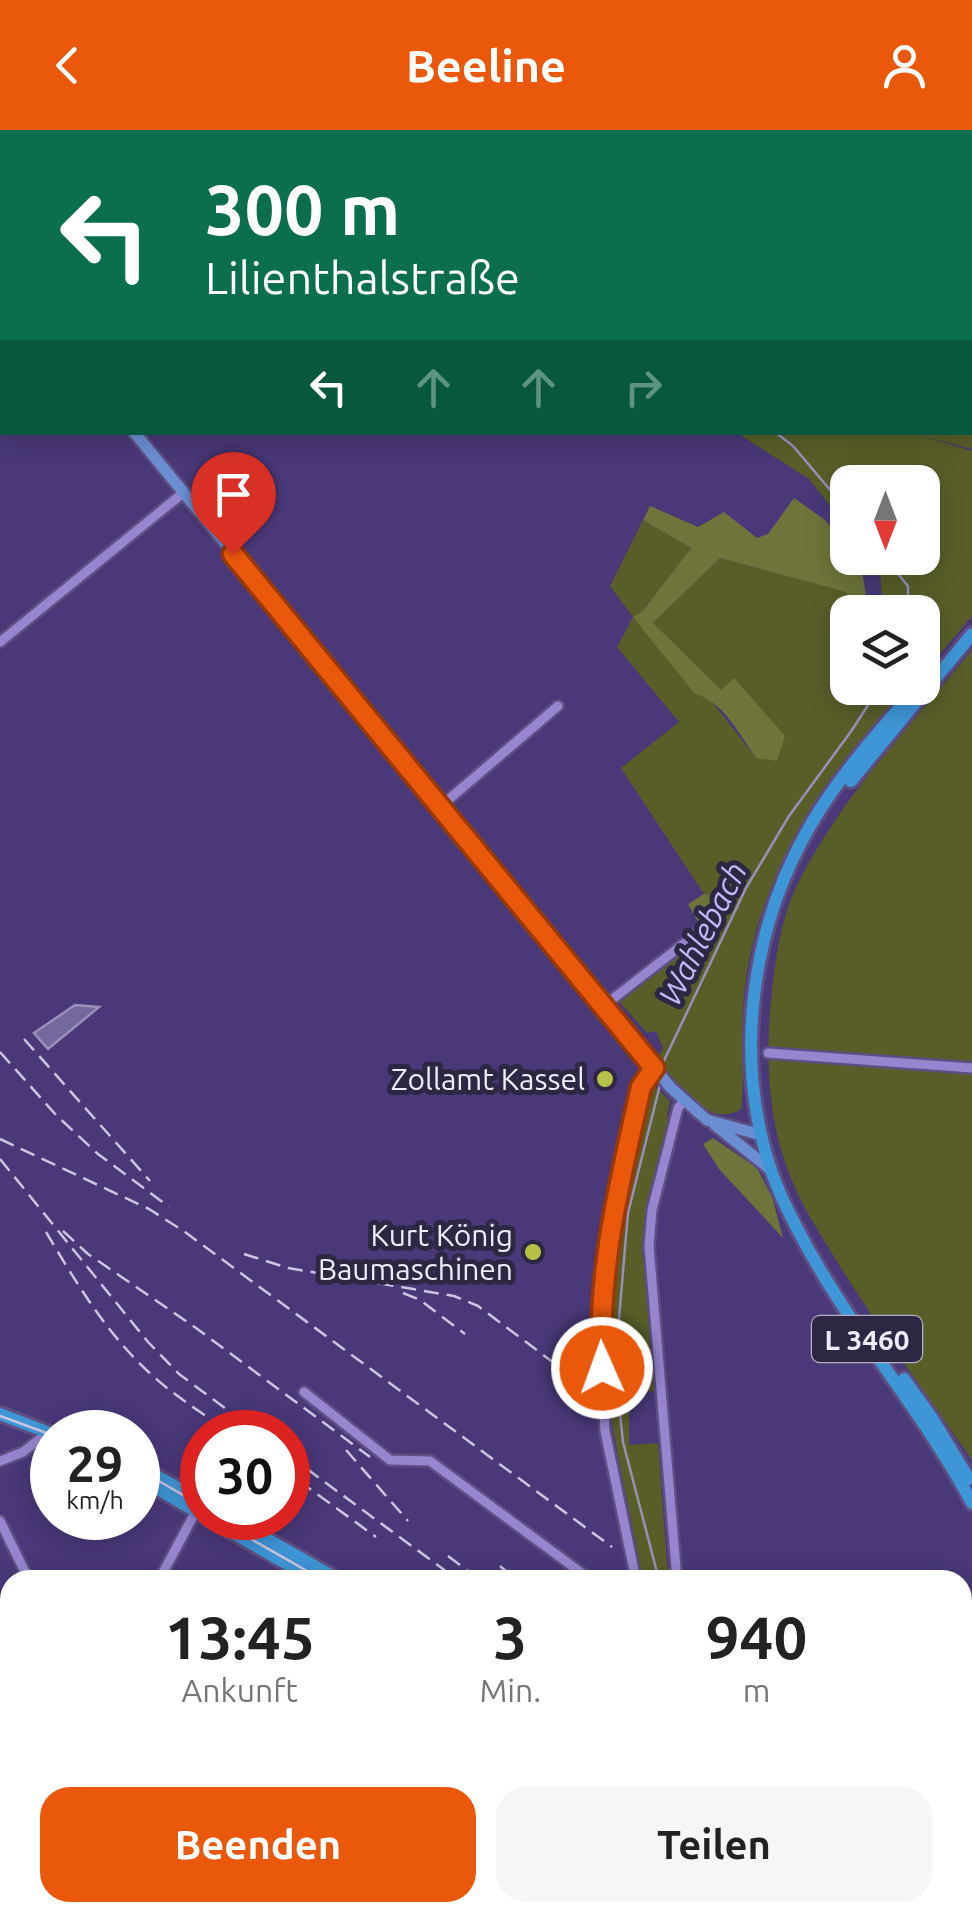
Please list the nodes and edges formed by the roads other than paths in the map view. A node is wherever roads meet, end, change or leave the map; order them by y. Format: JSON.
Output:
{"nodes":[{"id":1,"x":136,"y":435,"type":"edge"},
{"id":2,"x":183,"y":493,"type":"junction"},
{"id":3,"x":972,"y":622,"type":"edge"},
{"id":4,"x":972,"y":634,"type":"edge"},
{"id":5,"x":0,"y":642,"type":"edge"},
{"id":6,"x":940,"y":660,"type":"edge"},
{"id":7,"x":903,"y":705,"type":"edge"},
{"id":8,"x":558,"y":706,"type":"dead end"},
{"id":9,"x":441,"y":806,"type":"junction"},
{"id":10,"x":700,"y":931,"type":"dead end"},
{"id":11,"x":606,"y":1006,"type":"junction"},
{"id":12,"x":768,"y":1053,"type":"dead end"},
{"id":13,"x":972,"y":1068,"type":"edge"},
{"id":14,"x":658,"y":1073,"type":"junction"},
{"id":15,"x":684,"y":1101,"type":"junction"},
{"id":16,"x":756,"y":1102,"type":"junction"},
{"id":17,"x":707,"y":1120,"type":"junction"},
{"id":18,"x":730,"y":1126,"type":"junction"},
{"id":19,"x":766,"y":1139,"type":"junction"},
{"id":20,"x":735,"y":1141,"type":"junction"},
{"id":21,"x":770,"y":1170,"type":"junction"},
{"id":22,"x":304,"y":1392,"type":"dead end"},
{"id":23,"x":0,"y":1417,"type":"edge"},
{"id":24,"x":30,"y":1430,"type":"edge"},
{"id":25,"x":30,"y":1448,"type":"edge"},
{"id":26,"x":0,"y":1461,"type":"edge"},
{"id":27,"x":972,"y":1486,"type":"edge"},
{"id":28,"x":972,"y":1503,"type":"edge"},
{"id":29,"x":0,"y":1521,"type":"edge"},
{"id":30,"x":184,"y":1540,"type":"edge"},
{"id":31,"x":249,"y":1540,"type":"edge"},
{"id":32,"x":269,"y":1540,"type":"edge"},
{"id":33,"x":24,"y":1570,"type":"edge"},
{"id":34,"x":165,"y":1570,"type":"edge"},
{"id":35,"x":299,"y":1570,"type":"edge"},
{"id":36,"x":321,"y":1570,"type":"edge"},
{"id":37,"x":578,"y":1570,"type":"edge"},
{"id":38,"x":634,"y":1570,"type":"edge"},
{"id":39,"x":675,"y":1570,"type":"edge"}],
"edges":[{"from":1,"to":2,"type":"main road"},
{"from":2,"to":5,"type":"street"},
{"from":2,"to":9,"type":"main road"},
{"from":3,"to":6,"type":"main road"},
{"from":4,"to":19,"type":"main road","number":"L 3460"},
{"from":7,"to":16,"type":"main road","number":"L 3460"},
{"from":8,"to":9,"type":"street"},
{"from":9,"to":11,"type":"main road"},
{"from":10,"to":11,"type":"street"},
{"from":11,"to":14,"type":"main road"},
{"from":12,"to":13,"type":"street"},
{"from":14,"to":15,"type":"main road"},
{"from":14,"to":38,"type":"street"},
{"from":15,"to":17,"type":"main road"},
{"from":15,"to":39,"type":"street"},
{"from":16,"to":18,"type":"main road"},
{"from":16,"to":19,"type":"main road","number":"L 3460"},
{"from":17,"to":18,"type":"main road"},
{"from":17,"to":20,"type":"main road"},
{"from":18,"to":19,"type":"main road"},
{"from":19,"to":20,"type":"main road"},
{"from":19,"to":21,"type":"main road","number":"L 3460"},
{"from":19,"to":27,"type":"main road","number":"L 3460"},
{"from":20,"to":21,"type":"main road"},
{"from":21,"to":28,"type":"main road","number":"L 3460"},
{"from":22,"to":37,"type":"street"},
{"from":23,"to":24,"type":"main road"},
{"from":25,"to":26,"type":"street"},
{"from":29,"to":33,"type":"street"},
{"from":30,"to":34,"type":"street"},
{"from":31,"to":35,"type":"main road"},
{"from":32,"to":36,"type":"main road"}]}
